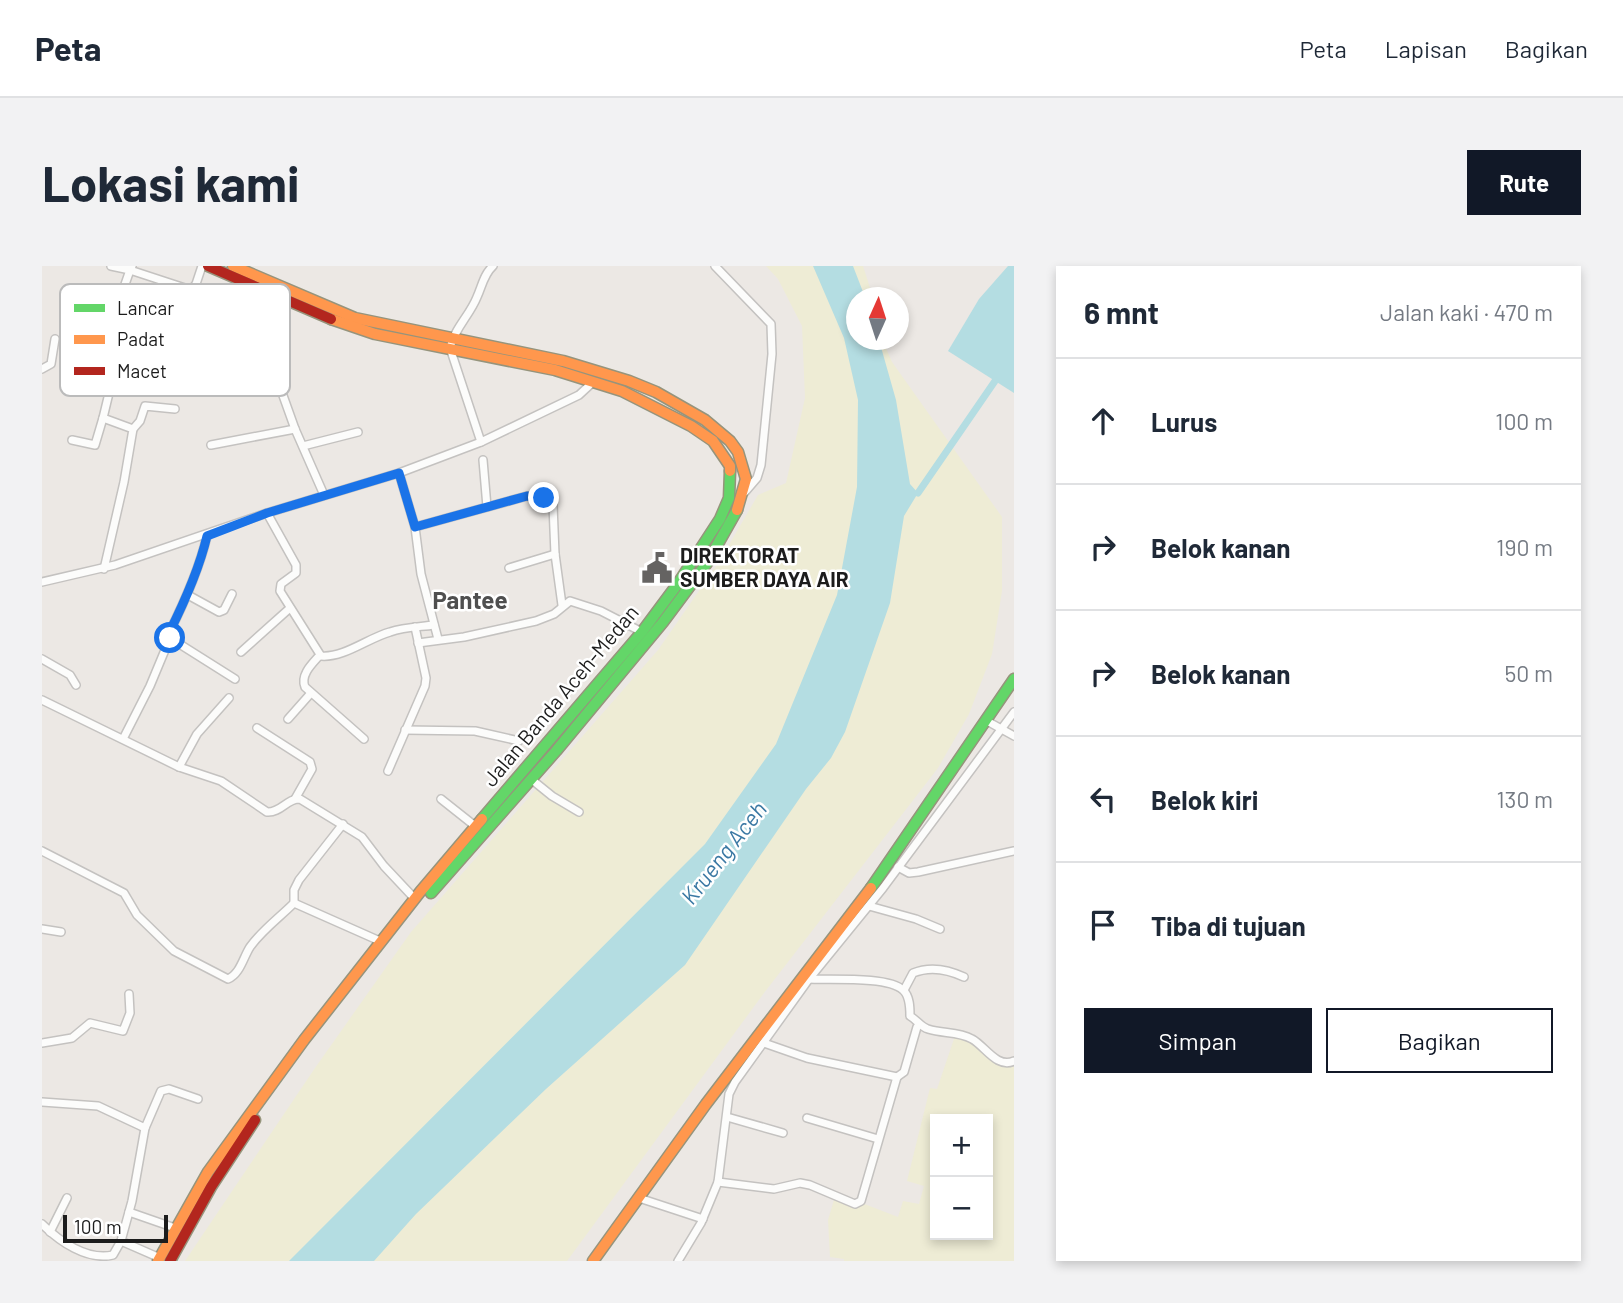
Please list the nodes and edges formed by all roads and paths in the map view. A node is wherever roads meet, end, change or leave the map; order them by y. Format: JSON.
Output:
{"nodes":[{"id":1,"x":111,"y":266,"type":"edge"},
{"id":2,"x":202,"y":266,"type":"edge"},
{"id":3,"x":208,"y":266,"type":"edge"},
{"id":4,"x":233,"y":266,"type":"edge"},
{"id":5,"x":493,"y":266,"type":"edge"},
{"id":6,"x":715,"y":266,"type":"edge"},
{"id":7,"x":131,"y":268,"type":"edge"},
{"id":8,"x":175,"y":284,"type":"edge"},
{"id":9,"x":196,"y":284,"type":"edge"},
{"id":10,"x":246,"y":284,"type":"edge"},
{"id":11,"x":275,"y":284,"type":"edge"},
{"id":12,"x":290,"y":290,"type":"edge"},
{"id":13,"x":290,"y":303,"type":"edge"},
{"id":14,"x":55,"y":339,"type":"dead end"},
{"id":15,"x":451,"y":344,"type":"junction"},
{"id":16,"x":42,"y":369,"type":"edge"},
{"id":17,"x":593,"y":382,"type":"junction"},
{"id":18,"x":108,"y":396,"type":"edge"},
{"id":19,"x":283,"y":396,"type":"edge"},
{"id":20,"x":175,"y":408,"type":"dead end"},
{"id":21,"x":103,"y":418,"type":"junction"},
{"id":22,"x":133,"y":429,"type":"junction"},
{"id":23,"x":295,"y":429,"type":"junction"},
{"id":24,"x":358,"y":432,"type":"dead end"},
{"id":25,"x":72,"y":440,"type":"dead end"},
{"id":26,"x":481,"y":442,"type":"junction"},
{"id":27,"x":211,"y":445,"type":"dead end"},
{"id":28,"x":303,"y":446,"type":"junction"},
{"id":29,"x":483,"y":460,"type":"dead end"},
{"id":30,"x":399,"y":473,"type":"junction"},
{"id":31,"x":744,"y":493,"type":"junction"},
{"id":32,"x":324,"y":495,"type":"junction"},
{"id":33,"x":487,"y":507,"type":"junction"},
{"id":34,"x":267,"y":513,"type":"junction"},
{"id":35,"x":415,"y":527,"type":"junction"},
{"id":36,"x":207,"y":536,"type":"junction"},
{"id":37,"x":555,"y":554,"type":"junction"},
{"id":38,"x":509,"y":568,"type":"dead end"},
{"id":39,"x":104,"y":569,"type":"junction"},
{"id":40,"x":42,"y":582,"type":"edge"},
{"id":41,"x":232,"y":594,"type":"dead end"},
{"id":42,"x":188,"y":595,"type":"junction"},
{"id":43,"x":562,"y":605,"type":"junction"},
{"id":44,"x":290,"y":608,"type":"junction"},
{"id":45,"x":434,"y":625,"type":"junction"},
{"id":46,"x":415,"y":627,"type":"junction"},
{"id":47,"x":642,"y":632,"type":"junction"},
{"id":48,"x":170,"y":638,"type":"junction"},
{"id":49,"x":438,"y":639,"type":"junction"},
{"id":50,"x":418,"y":643,"type":"junction"},
{"id":51,"x":241,"y":652,"type":"dead end"},
{"id":52,"x":320,"y":655,"type":"junction"},
{"id":53,"x":42,"y":659,"type":"edge"},
{"id":54,"x":235,"y":680,"type":"dead end"},
{"id":55,"x":1014,"y":680,"type":"edge"},
{"id":56,"x":76,"y":685,"type":"dead end"},
{"id":57,"x":311,"y":693,"type":"junction"},
{"id":58,"x":229,"y":698,"type":"dead end"},
{"id":59,"x":42,"y":700,"type":"edge"},
{"id":60,"x":1014,"y":712,"type":"edge"},
{"id":61,"x":288,"y":719,"type":"dead end"},
{"id":62,"x":987,"y":721,"type":"junction"},
{"id":63,"x":257,"y":728,"type":"dead end"},
{"id":64,"x":999,"y":729,"type":"junction"},
{"id":65,"x":405,"y":730,"type":"junction"},
{"id":66,"x":1014,"y":736,"type":"edge"},
{"id":67,"x":123,"y":738,"type":"junction"},
{"id":68,"x":364,"y":739,"type":"dead end"},
{"id":69,"x":519,"y":741,"type":"dead end"},
{"id":70,"x":179,"y":767,"type":"junction"},
{"id":71,"x":388,"y":771,"type":"dead end"},
{"id":72,"x":522,"y":771,"type":"junction"},
{"id":73,"x":531,"y":778,"type":"junction"},
{"id":74,"x":295,"y":799,"type":"junction"},
{"id":75,"x":442,"y":799,"type":"dead end"},
{"id":76,"x":579,"y":812,"type":"dead end"},
{"id":77,"x":343,"y":824,"type":"junction"},
{"id":78,"x":475,"y":827,"type":"junction"},
{"id":79,"x":42,"y":851,"type":"edge"},
{"id":80,"x":1014,"y":851,"type":"edge"},
{"id":81,"x":898,"y":867,"type":"junction"},
{"id":82,"x":415,"y":900,"type":"junction"},
{"id":83,"x":294,"y":903,"type":"junction"},
{"id":84,"x":869,"y":906,"type":"junction"},
{"id":85,"x":42,"y":929,"type":"edge"},
{"id":86,"x":940,"y":929,"type":"dead end"},
{"id":87,"x":61,"y":932,"type":"dead end"},
{"id":88,"x":382,"y":942,"type":"junction"},
{"id":89,"x":964,"y":977,"type":"dead end"},
{"id":90,"x":808,"y":979,"type":"junction"},
{"id":91,"x":904,"y":990,"type":"junction"},
{"id":92,"x":129,"y":995,"type":"dead end"},
{"id":93,"x":917,"y":1027,"type":"dead end"},
{"id":94,"x":42,"y":1043,"type":"edge"},
{"id":95,"x":764,"y":1043,"type":"junction"},
{"id":96,"x":1014,"y":1062,"type":"edge"},
{"id":97,"x":897,"y":1077,"type":"junction"},
{"id":98,"x":198,"y":1098,"type":"dead end"},
{"id":99,"x":42,"y":1102,"type":"edge"},
{"id":100,"x":727,"y":1117,"type":"junction"},
{"id":101,"x":807,"y":1118,"type":"dead end"},
{"id":102,"x":145,"y":1128,"type":"junction"},
{"id":103,"x":783,"y":1133,"type":"dead end"},
{"id":104,"x":878,"y":1139,"type":"junction"},
{"id":105,"x":718,"y":1182,"type":"junction"},
{"id":106,"x":67,"y":1198,"type":"dead end"},
{"id":107,"x":639,"y":1198,"type":"junction"},
{"id":108,"x":130,"y":1212,"type":"junction"},
{"id":109,"x":703,"y":1219,"type":"junction"},
{"id":110,"x":42,"y":1224,"type":"edge"},
{"id":111,"x":175,"y":1228,"type":"junction"},
{"id":112,"x":50,"y":1232,"type":"junction"},
{"id":113,"x":121,"y":1241,"type":"junction"},
{"id":114,"x":163,"y":1260,"type":"edge"},
{"id":115,"x":681,"y":1260,"type":"edge"},
{"id":116,"x":593,"y":1261,"type":"edge"}],
"edges":[{"from":1,"to":7,"type":"street"},
{"from":2,"to":9,"type":"street"},
{"from":3,"to":10,"type":"main road","name":"Jalan Banda Aceh-Medan"},
{"from":4,"to":11,"type":"main road","name":"Jalan Banda Aceh-Medan"},
{"from":5,"to":15,"type":"street"},
{"from":6,"to":31,"type":"street"},
{"from":7,"to":8,"type":"street"},
{"from":12,"to":15,"type":"main road","name":"Jalan Banda Aceh-Medan"},
{"from":13,"to":15,"type":"main road","name":"Jalan Banda Aceh-Medan"},
{"from":14,"to":16,"type":"street"},
{"from":15,"to":17,"type":"main road","name":"Jalan Banda Aceh-Medan"},
{"from":15,"to":26,"type":"street"},
{"from":15,"to":31,"type":"main road","name":"Jalan Banda Aceh-Medan"},
{"from":17,"to":26,"type":"street"},
{"from":17,"to":47,"type":"main road","name":"Jalan Banda Aceh-Medan"},
{"from":18,"to":21,"type":"street"},
{"from":19,"to":23,"type":"street"},
{"from":20,"to":22,"type":"street"},
{"from":21,"to":22,"type":"street"},
{"from":21,"to":25,"type":"street"},
{"from":22,"to":39,"type":"street"},
{"from":23,"to":27,"type":"street"},
{"from":23,"to":28,"type":"street"},
{"from":24,"to":28,"type":"street"},
{"from":26,"to":30,"type":"street"},
{"from":28,"to":32,"type":"street"},
{"from":29,"to":33,"type":"street"},
{"from":30,"to":32,"type":"street"},
{"from":30,"to":35,"type":"street"},
{"from":31,"to":73,"type":"main road","name":"Jalan Banda Aceh-Medan"},
{"from":32,"to":34,"type":"street"},
{"from":33,"to":35,"type":"street"},
{"from":33,"to":37,"type":"street"},
{"from":34,"to":36,"type":"street"},
{"from":34,"to":44,"type":"street"},
{"from":35,"to":45,"type":"street"},
{"from":36,"to":39,"type":"street"},
{"from":36,"to":42,"type":"street"},
{"from":37,"to":38,"type":"street"},
{"from":37,"to":43,"type":"street"},
{"from":39,"to":40,"type":"street"},
{"from":41,"to":42,"type":"street"},
{"from":42,"to":48,"type":"street"},
{"from":43,"to":47,"type":"street"},
{"from":43,"to":49,"type":"street"},
{"from":44,"to":51,"type":"street"},
{"from":44,"to":52,"type":"street"},
{"from":45,"to":46,"type":"street"},
{"from":45,"to":49,"type":"street"},
{"from":46,"to":50,"type":"street"},
{"from":46,"to":52,"type":"street"},
{"from":47,"to":72,"type":"main road","name":"Jalan Banda Aceh-Medan"},
{"from":48,"to":54,"type":"street"},
{"from":48,"to":67,"type":"street"},
{"from":49,"to":50,"type":"street"},
{"from":50,"to":65,"type":"street"},
{"from":52,"to":57,"type":"street"},
{"from":53,"to":56,"type":"street"},
{"from":55,"to":62,"type":"main road"},
{"from":57,"to":61,"type":"street"},
{"from":57,"to":68,"type":"street"},
{"from":58,"to":70,"type":"street"},
{"from":59,"to":67,"type":"street"},
{"from":60,"to":64,"type":"street"},
{"from":62,"to":64,"type":"street"},
{"from":62,"to":107,"type":"main road"},
{"from":63,"to":74,"type":"street"},
{"from":64,"to":66,"type":"street"},
{"from":64,"to":81,"type":"street"},
{"from":65,"to":69,"type":"street"},
{"from":65,"to":71,"type":"street"},
{"from":67,"to":70,"type":"street"},
{"from":70,"to":74,"type":"street"},
{"from":72,"to":73,"type":"main road"},
{"from":72,"to":78,"type":"main road","name":"Jalan Banda Aceh-Medan"},
{"from":73,"to":76,"type":"street"},
{"from":73,"to":114,"type":"main road","name":"Jalan Banda Aceh-Medan"},
{"from":74,"to":77,"type":"street"},
{"from":75,"to":78,"type":"street"},
{"from":77,"to":82,"type":"street"},
{"from":77,"to":83,"type":"street"},
{"from":78,"to":82,"type":"main road","name":"Jalan Banda Aceh-Medan"},
{"from":79,"to":83,"type":"street"},
{"from":80,"to":81,"type":"street"},
{"from":81,"to":84,"type":"street"},
{"from":82,"to":88,"type":"main road","name":"Jalan Banda Aceh-Medan"},
{"from":83,"to":88,"type":"street"},
{"from":84,"to":86,"type":"street"},
{"from":84,"to":90,"type":"street"},
{"from":85,"to":87,"type":"street"},
{"from":88,"to":111,"type":"main road","name":"Jalan Banda Aceh-Medan"},
{"from":89,"to":91,"type":"street"},
{"from":90,"to":91,"type":"street"},
{"from":90,"to":95,"type":"street"},
{"from":91,"to":96,"type":"street"},
{"from":92,"to":94,"type":"street"},
{"from":93,"to":97,"type":"street"},
{"from":95,"to":97,"type":"street"},
{"from":95,"to":100,"type":"street"},
{"from":97,"to":104,"type":"street"},
{"from":98,"to":102,"type":"street"},
{"from":99,"to":102,"type":"street"},
{"from":100,"to":103,"type":"street"},
{"from":100,"to":105,"type":"street"},
{"from":101,"to":104,"type":"street"},
{"from":102,"to":108,"type":"street"},
{"from":104,"to":105,"type":"street"},
{"from":105,"to":109,"type":"street"},
{"from":106,"to":112,"type":"street"},
{"from":107,"to":109,"type":"street"},
{"from":107,"to":116,"type":"main road"},
{"from":108,"to":111,"type":"street"},
{"from":108,"to":113,"type":"street"},
{"from":109,"to":115,"type":"street"},
{"from":110,"to":112,"type":"street"},
{"from":111,"to":114,"type":"main road","name":"Jalan Banda Aceh-Medan"},
{"from":112,"to":113,"type":"street"},
{"from":113,"to":114,"type":"street"}]}
